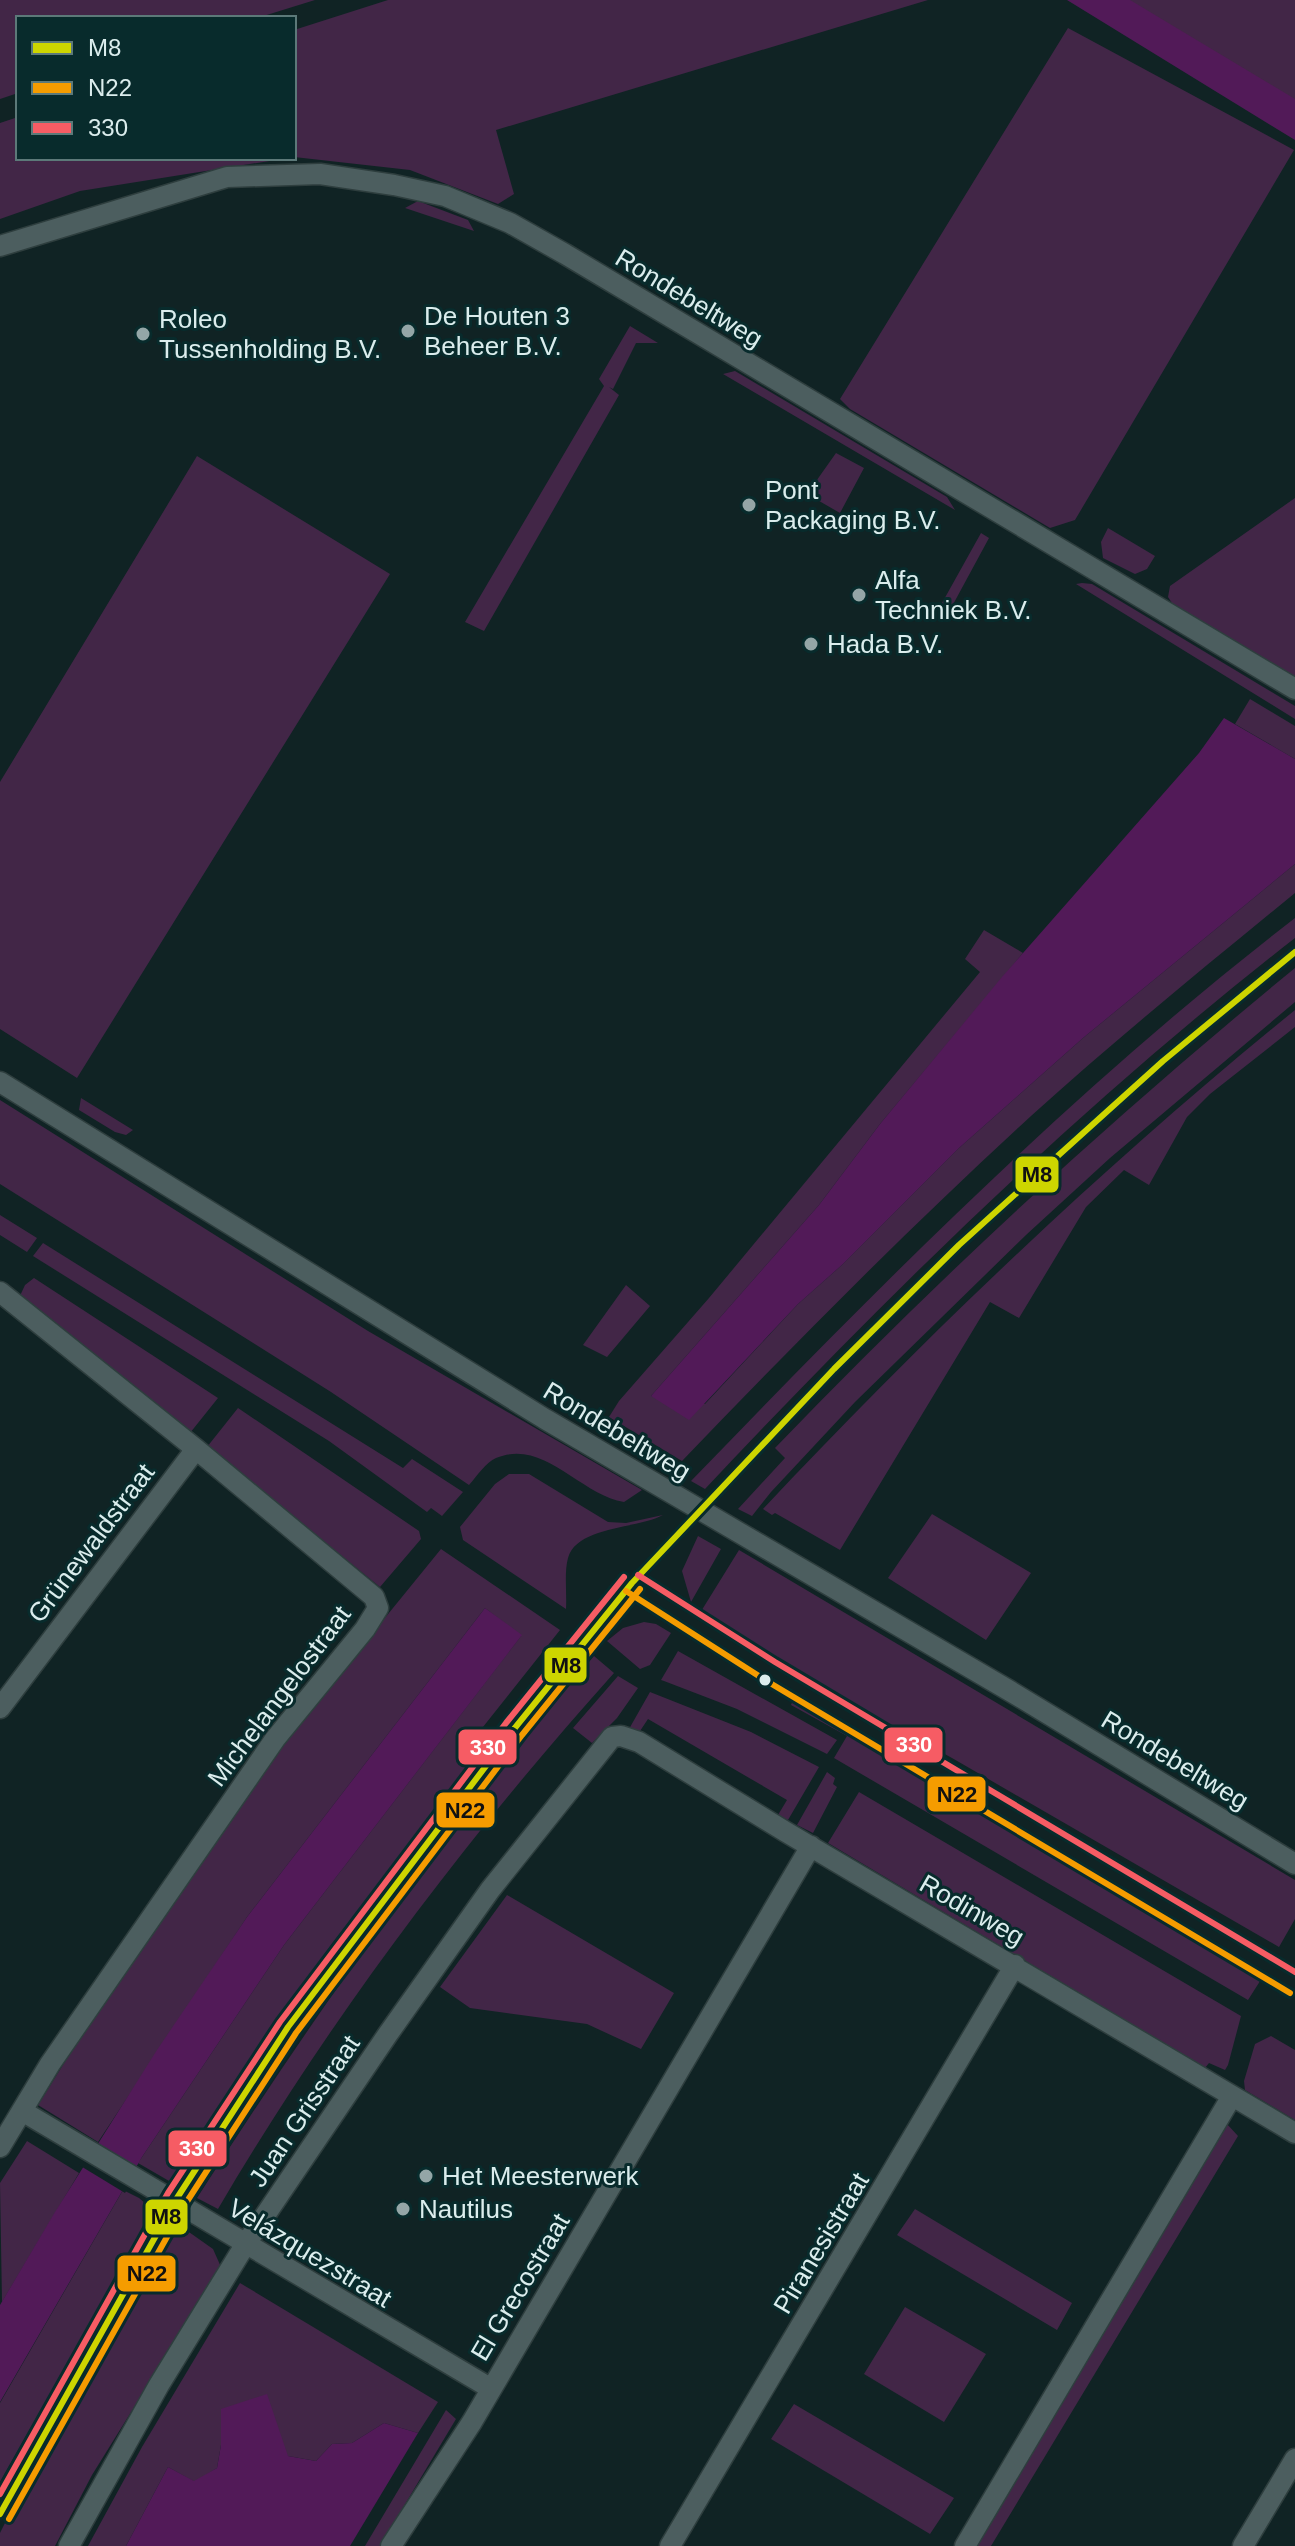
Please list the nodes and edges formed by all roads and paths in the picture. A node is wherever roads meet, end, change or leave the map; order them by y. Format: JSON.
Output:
{"nodes":[{"id":1,"x":0,"y":246,"type":"edge"},
{"id":2,"x":1295,"y":689,"type":"edge"},
{"id":3,"x":0,"y":1082,"type":"edge"},
{"id":4,"x":2,"y":1298,"type":"edge"},
{"id":5,"x":196,"y":1449,"type":"junction"},
{"id":6,"x":0,"y":1708,"type":"edge"},
{"id":7,"x":621,"y":1736,"type":"joint"},
{"id":8,"x":811,"y":1846,"type":"junction"},
{"id":9,"x":1295,"y":1864,"type":"edge"},
{"id":10,"x":1015,"y":1965,"type":"junction"},
{"id":11,"x":1232,"y":2096,"type":"junction"},
{"id":12,"x":22,"y":2111,"type":"junction"},
{"id":13,"x":1295,"y":2133,"type":"edge"},
{"id":14,"x":0,"y":2147,"type":"edge"},
{"id":15,"x":245,"y":2245,"type":"junction"},
{"id":16,"x":490,"y":2388,"type":"junction"},
{"id":17,"x":1295,"y":2459,"type":"edge"},
{"id":18,"x":69,"y":2546,"type":"edge"},
{"id":19,"x":391,"y":2546,"type":"edge"},
{"id":20,"x":670,"y":2546,"type":"edge"},
{"id":21,"x":965,"y":2546,"type":"edge"},
{"id":22,"x":1243,"y":2546,"type":"edge"}],
"edges":[{"from":1,"to":2,"type":"street","name":"Rondebeltweg"},
{"from":3,"to":9,"type":"street","name":"Rondebeltweg"},
{"from":4,"to":5,"type":"street","name":"Michelangelostraat"},
{"from":5,"to":6,"type":"street","name":"Grünewaldstraat"},
{"from":5,"to":12,"type":"street","name":"Michelangelostraat"},
{"from":7,"to":8,"type":"street","name":"Rodinweg"},
{"from":7,"to":15,"type":"street","name":"Juan Grisstraat"},
{"from":8,"to":10,"type":"street","name":"Rodinweg"},
{"from":8,"to":16,"type":"street","name":"El Grecostraat"},
{"from":10,"to":11,"type":"street","name":"Rodinweg"},
{"from":10,"to":20,"type":"street","name":"Piranesistraat"},
{"from":11,"to":13,"type":"street","name":"Rodinweg"},
{"from":11,"to":21,"type":"street"},
{"from":12,"to":14,"type":"street","name":"Michelangelostraat"},
{"from":12,"to":15,"type":"street","name":"Velázquezstraat"},
{"from":15,"to":16,"type":"street","name":"Velázquezstraat"},
{"from":15,"to":18,"type":"street","name":"Juan Grisstraat"},
{"from":16,"to":19,"type":"street","name":"El Grecostraat"},
{"from":17,"to":22,"type":"street"}]}
